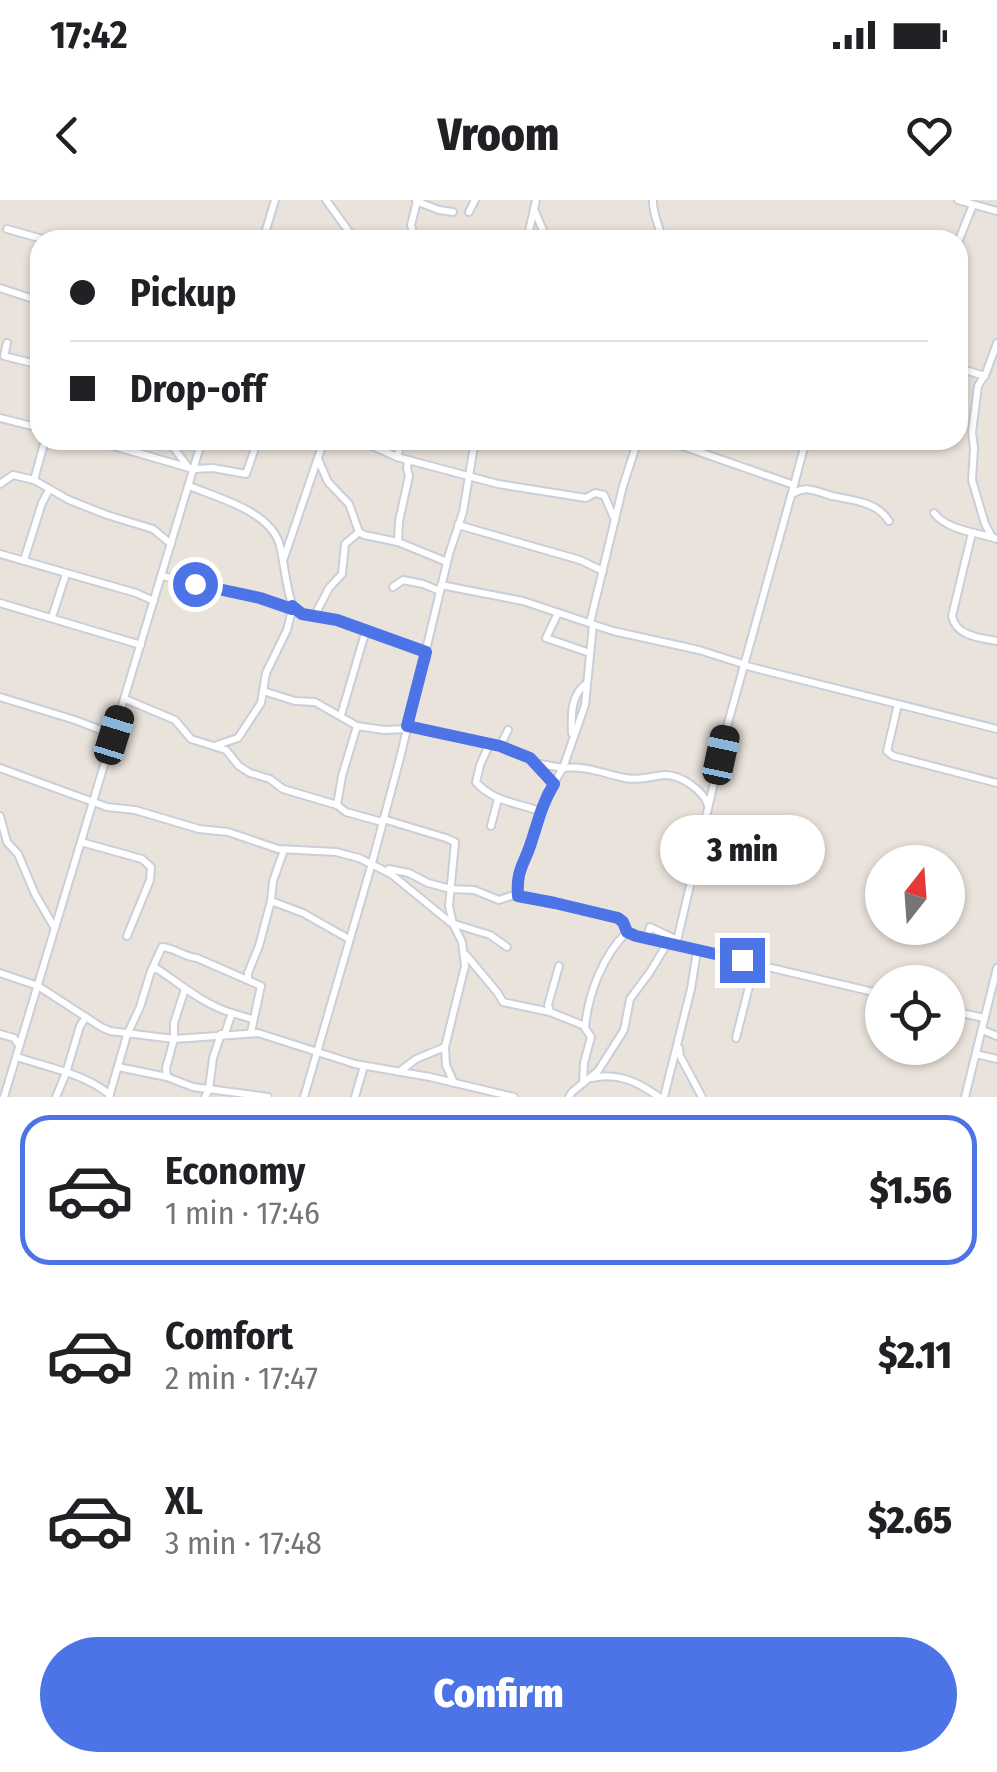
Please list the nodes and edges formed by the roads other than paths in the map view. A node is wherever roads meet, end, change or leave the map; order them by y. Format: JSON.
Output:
{"nodes":[{"id":1,"x":275,"y":200,"type":"edge"},
{"id":2,"x":326,"y":200,"type":"edge"},
{"id":3,"x":416,"y":200,"type":"edge"},
{"id":4,"x":475,"y":200,"type":"edge"},
{"id":5,"x":654,"y":200,"type":"edge"},
{"id":6,"x":958,"y":200,"type":"edge"},
{"id":7,"x":535,"y":204,"type":"edge"},
{"id":8,"x":974,"y":205,"type":"junction"},
{"id":9,"x":997,"y":211,"type":"edge"},
{"id":10,"x":453,"y":212,"type":"dead end"},
{"id":11,"x":470,"y":212,"type":"dead end"},
{"id":12,"x":6,"y":230,"type":"dead end"},
{"id":13,"x":266,"y":230,"type":"edge"},
{"id":14,"x":348,"y":230,"type":"edge"},
{"id":15,"x":413,"y":230,"type":"edge"},
{"id":16,"x":529,"y":230,"type":"edge"},
{"id":17,"x":544,"y":230,"type":"edge"},
{"id":18,"x":660,"y":230,"type":"edge"},
{"id":19,"x":963,"y":230,"type":"edge"},
{"id":20,"x":30,"y":236,"type":"edge"},
{"id":21,"x":0,"y":288,"type":"edge"},
{"id":22,"x":30,"y":297,"type":"edge"},
{"id":23,"x":7,"y":343,"type":"dead end"},
{"id":24,"x":997,"y":344,"type":"edge"},
{"id":25,"x":30,"y":363,"type":"edge"},
{"id":26,"x":968,"y":371,"type":"edge"},
{"id":27,"x":985,"y":376,"type":"junction"},
{"id":28,"x":0,"y":418,"type":"edge"},
{"id":29,"x":30,"y":426,"type":"edge"},
{"id":30,"x":43,"y":450,"type":"edge"},
{"id":31,"x":128,"y":450,"type":"edge"},
{"id":32,"x":176,"y":450,"type":"edge"},
{"id":33,"x":198,"y":450,"type":"edge"},
{"id":34,"x":254,"y":450,"type":"edge"},
{"id":35,"x":321,"y":450,"type":"edge"},
{"id":36,"x":380,"y":450,"type":"edge"},
{"id":37,"x":399,"y":450,"type":"edge"},
{"id":38,"x":474,"y":450,"type":"edge"},
{"id":39,"x":635,"y":450,"type":"edge"},
{"id":40,"x":695,"y":450,"type":"edge"},
{"id":41,"x":803,"y":450,"type":"edge"},
{"id":42,"x":396,"y":458,"type":"junction"},
{"id":43,"x":318,"y":459,"type":"junction"},
{"id":44,"x":408,"y":460,"type":"junction"},
{"id":45,"x":191,"y":468,"type":"junction"},
{"id":46,"x":468,"y":476,"type":"junction"},
{"id":47,"x":34,"y":480,"type":"junction"},
{"id":48,"x":0,"y":484,"type":"edge"},
{"id":49,"x":794,"y":484,"type":"junction"},
{"id":50,"x":189,"y":486,"type":"junction"},
{"id":51,"x":49,"y":490,"type":"junction"},
{"id":52,"x":792,"y":494,"type":"junction"},
{"id":53,"x":934,"y":513,"type":"dead end"},
{"id":54,"x":615,"y":520,"type":"junction"},
{"id":55,"x":890,"y":522,"type":"dead end"},
{"id":56,"x":458,"y":525,"type":"junction"},
{"id":57,"x":360,"y":532,"type":"junction"},
{"id":58,"x":972,"y":533,"type":"junction"},
{"id":59,"x":995,"y":538,"type":"edge"},
{"id":60,"x":398,"y":542,"type":"junction"},
{"id":61,"x":171,"y":544,"type":"junction"},
{"id":62,"x":0,"y":554,"type":"edge"},
{"id":63,"x":284,"y":559,"type":"junction"},
{"id":64,"x":24,"y":560,"type":"junction"},
{"id":65,"x":447,"y":562,"type":"junction"},
{"id":66,"x":602,"y":571,"type":"junction"},
{"id":67,"x":66,"y":574,"type":"junction"},
{"id":68,"x":162,"y":576,"type":"junction"},
{"id":69,"x":393,"y":587,"type":"dead end"},
{"id":70,"x":440,"y":588,"type":"junction"},
{"id":71,"x":154,"y":601,"type":"junction"},
{"id":72,"x":0,"y":603,"type":"edge"},
{"id":73,"x":292,"y":608,"type":"junction"},
{"id":74,"x":558,"y":613,"type":"junction"},
{"id":75,"x":316,"y":615,"type":"junction"},
{"id":76,"x":52,"y":618,"type":"junction"},
{"id":77,"x":592,"y":624,"type":"junction"},
{"id":78,"x":366,"y":630,"type":"junction"},
{"id":79,"x":997,"y":641,"type":"edge"},
{"id":80,"x":141,"y":645,"type":"junction"},
{"id":81,"x":426,"y":652,"type":"junction"},
{"id":82,"x":590,"y":653,"type":"junction"},
{"id":83,"x":743,"y":665,"type":"junction"},
{"id":84,"x":587,"y":683,"type":"junction"},
{"id":85,"x":577,"y":690,"type":"junction"},
{"id":86,"x":263,"y":691,"type":"junction"},
{"id":87,"x":587,"y":692,"type":"junction"},
{"id":88,"x":0,"y":697,"type":"edge"},
{"id":89,"x":125,"y":699,"type":"junction"},
{"id":90,"x":898,"y":704,"type":"junction"},
{"id":91,"x":341,"y":715,"type":"junction"},
{"id":92,"x":356,"y":726,"type":"junction"},
{"id":93,"x":406,"y":728,"type":"junction"},
{"id":94,"x":997,"y":729,"type":"edge"},
{"id":95,"x":508,"y":730,"type":"dead end"},
{"id":96,"x":114,"y":735,"type":"junction"},
{"id":97,"x":573,"y":739,"type":"junction"},
{"id":98,"x":490,"y":744,"type":"junction"},
{"id":99,"x":216,"y":746,"type":"junction"},
{"id":100,"x":500,"y":746,"type":"junction"},
{"id":101,"x":535,"y":763,"type":"junction"},
{"id":102,"x":0,"y":768,"type":"edge"},
{"id":103,"x":563,"y":768,"type":"junction"},
{"id":104,"x":997,"y":783,"type":"edge"},
{"id":105,"x":554,"y":784,"type":"junction"},
{"id":106,"x":498,"y":799,"type":"junction"},
{"id":107,"x":94,"y":801,"type":"junction"},
{"id":108,"x":337,"y":805,"type":"junction"},
{"id":109,"x":708,"y":806,"type":"junction"},
{"id":110,"x":540,"y":811,"type":"junction"},
{"id":111,"x":0,"y":816,"type":"edge"},
{"id":112,"x":382,"y":820,"type":"junction"},
{"id":113,"x":491,"y":826,"type":"dead end"},
{"id":114,"x":81,"y":842,"type":"junction"},
{"id":115,"x":284,"y":850,"type":"junction"},
{"id":116,"x":372,"y":864,"type":"junction"},
{"id":117,"x":382,"y":868,"type":"junction"},
{"id":118,"x":451,"y":889,"type":"junction"},
{"id":119,"x":518,"y":896,"type":"junction"},
{"id":120,"x":270,"y":901,"type":"junction"},
{"id":121,"x":453,"y":924,"type":"junction"},
{"id":122,"x":54,"y":928,"type":"junction"},
{"id":123,"x":627,"y":932,"type":"junction"},
{"id":124,"x":127,"y":936,"type":"dead end"},
{"id":125,"x":349,"y":939,"type":"junction"},
{"id":126,"x":673,"y":943,"type":"junction"},
{"id":127,"x":507,"y":947,"type":"dead end"},
{"id":128,"x":697,"y":950,"type":"junction"},
{"id":129,"x":463,"y":951,"type":"junction"},
{"id":130,"x":755,"y":963,"type":"junction"},
{"id":131,"x":559,"y":966,"type":"dead end"},
{"id":132,"x":997,"y":968,"type":"edge"},
{"id":133,"x":151,"y":971,"type":"junction"},
{"id":134,"x":0,"y":973,"type":"edge"},
{"id":135,"x":248,"y":980,"type":"junction"},
{"id":136,"x":995,"y":983,"type":"edge"},
{"id":137,"x":38,"y":986,"type":"junction"},
{"id":138,"x":185,"y":989,"type":"junction"},
{"id":139,"x":865,"y":990,"type":"edge"},
{"id":140,"x":550,"y":1012,"type":"junction"},
{"id":141,"x":232,"y":1013,"type":"junction"},
{"id":142,"x":965,"y":1014,"type":"edge"},
{"id":143,"x":86,"y":1017,"type":"junction"},
{"id":144,"x":984,"y":1018,"type":"junction"},
{"id":145,"x":252,"y":1019,"type":"junction"},
{"id":146,"x":586,"y":1026,"type":"junction"},
{"id":147,"x":982,"y":1030,"type":"junction"},
{"id":148,"x":250,"y":1032,"type":"junction"},
{"id":149,"x":0,"y":1034,"type":"edge"},
{"id":150,"x":223,"y":1034,"type":"junction"},
{"id":151,"x":127,"y":1035,"type":"junction"},
{"id":152,"x":997,"y":1036,"type":"edge"},
{"id":153,"x":736,"y":1038,"type":"dead end"},
{"id":154,"x":174,"y":1039,"type":"junction"},
{"id":155,"x":678,"y":1042,"type":"junction"},
{"id":156,"x":20,"y":1046,"type":"junction"},
{"id":157,"x":444,"y":1046,"type":"junction"},
{"id":158,"x":316,"y":1050,"type":"junction"},
{"id":159,"x":976,"y":1054,"type":"junction"},
{"id":160,"x":17,"y":1057,"type":"junction"},
{"id":161,"x":997,"y":1060,"type":"edge"},
{"id":162,"x":364,"y":1066,"type":"junction"},
{"id":163,"x":118,"y":1067,"type":"junction"},
{"id":164,"x":399,"y":1072,"type":"junction"},
{"id":165,"x":66,"y":1073,"type":"junction"},
{"id":166,"x":167,"y":1076,"type":"junction"},
{"id":167,"x":592,"y":1078,"type":"junction"},
{"id":168,"x":454,"y":1082,"type":"junction"},
{"id":169,"x":583,"y":1083,"type":"junction"},
{"id":170,"x":488,"y":1091,"type":"junction"},
{"id":171,"x":207,"y":1093,"type":"edge"},
{"id":172,"x":109,"y":1096,"type":"edge"},
{"id":173,"x":4,"y":1097,"type":"edge"},
{"id":174,"x":56,"y":1097,"type":"edge"},
{"id":175,"x":268,"y":1097,"type":"edge"},
{"id":176,"x":304,"y":1097,"type":"edge"},
{"id":177,"x":356,"y":1097,"type":"edge"},
{"id":178,"x":479,"y":1097,"type":"edge"},
{"id":179,"x":514,"y":1097,"type":"edge"},
{"id":180,"x":569,"y":1097,"type":"edge"},
{"id":181,"x":662,"y":1097,"type":"edge"},
{"id":182,"x":702,"y":1097,"type":"edge"},
{"id":183,"x":965,"y":1097,"type":"edge"}],
"edges":[{"from":1,"to":13,"type":"street"},
{"from":2,"to":14,"type":"street"},
{"from":3,"to":10,"type":"street"},
{"from":3,"to":15,"type":"street"},
{"from":4,"to":11,"type":"street"},
{"from":5,"to":18,"type":"street"},
{"from":6,"to":8,"type":"street"},
{"from":7,"to":16,"type":"street"},
{"from":7,"to":17,"type":"street"},
{"from":8,"to":9,"type":"street"},
{"from":8,"to":19,"type":"street"},
{"from":12,"to":20,"type":"street"},
{"from":21,"to":22,"type":"street"},
{"from":23,"to":25,"type":"street"},
{"from":24,"to":27,"type":"street"},
{"from":26,"to":27,"type":"street"},
{"from":27,"to":59,"type":"street"},
{"from":28,"to":29,"type":"street"},
{"from":30,"to":47,"type":"street"},
{"from":31,"to":45,"type":"street"},
{"from":32,"to":45,"type":"street"},
{"from":33,"to":45,"type":"street"},
{"from":34,"to":45,"type":"street"},
{"from":35,"to":43,"type":"street"},
{"from":36,"to":42,"type":"street"},
{"from":37,"to":42,"type":"street"},
{"from":38,"to":46,"type":"street"},
{"from":39,"to":54,"type":"street"},
{"from":40,"to":49,"type":"street"},
{"from":41,"to":49,"type":"street"},
{"from":42,"to":44,"type":"street"},
{"from":43,"to":57,"type":"street"},
{"from":43,"to":63,"type":"street"},
{"from":44,"to":46,"type":"street"},
{"from":44,"to":60,"type":"street"},
{"from":45,"to":50,"type":"street"},
{"from":46,"to":54,"type":"street"},
{"from":46,"to":56,"type":"street"},
{"from":47,"to":48,"type":"street"},
{"from":47,"to":51,"type":"street"},
{"from":49,"to":52,"type":"street"},
{"from":50,"to":61,"type":"street"},
{"from":50,"to":63,"type":"street"},
{"from":51,"to":61,"type":"street"},
{"from":51,"to":64,"type":"street"},
{"from":52,"to":55,"type":"street"},
{"from":52,"to":83,"type":"street"},
{"from":53,"to":58,"type":"street"},
{"from":54,"to":66,"type":"street"},
{"from":56,"to":65,"type":"street"},
{"from":56,"to":66,"type":"street"},
{"from":57,"to":60,"type":"street"},
{"from":57,"to":75,"type":"street"},
{"from":58,"to":59,"type":"street"},
{"from":58,"to":79,"type":"street"},
{"from":60,"to":65,"type":"street"},
{"from":61,"to":68,"type":"street"},
{"from":62,"to":64,"type":"street"},
{"from":63,"to":73,"type":"street"},
{"from":64,"to":67,"type":"street"},
{"from":65,"to":70,"type":"street"},
{"from":66,"to":77,"type":"street"},
{"from":67,"to":71,"type":"street"},
{"from":67,"to":76,"type":"street"},
{"from":68,"to":71,"type":"street"},
{"from":68,"to":73,"type":"street"},
{"from":69,"to":70,"type":"street"},
{"from":70,"to":74,"type":"street"},
{"from":70,"to":81,"type":"street"},
{"from":71,"to":80,"type":"street"},
{"from":72,"to":76,"type":"street"},
{"from":73,"to":75,"type":"street"},
{"from":73,"to":86,"type":"street"},
{"from":74,"to":77,"type":"street"},
{"from":74,"to":82,"type":"street"},
{"from":75,"to":78,"type":"street"},
{"from":76,"to":80,"type":"street"},
{"from":77,"to":82,"type":"street"},
{"from":77,"to":83,"type":"street"},
{"from":78,"to":81,"type":"street"},
{"from":78,"to":91,"type":"street"},
{"from":80,"to":89,"type":"street"},
{"from":81,"to":93,"type":"street"},
{"from":82,"to":84,"type":"street"},
{"from":83,"to":90,"type":"street"},
{"from":83,"to":109,"type":"street"},
{"from":84,"to":85,"type":"street"},
{"from":84,"to":87,"type":"street"},
{"from":85,"to":87,"type":"street"},
{"from":85,"to":97,"type":"street"},
{"from":86,"to":91,"type":"street"},
{"from":86,"to":99,"type":"street"},
{"from":87,"to":97,"type":"street"},
{"from":88,"to":96,"type":"street"},
{"from":89,"to":96,"type":"street"},
{"from":89,"to":99,"type":"street"},
{"from":90,"to":94,"type":"street"},
{"from":90,"to":104,"type":"street"},
{"from":91,"to":92,"type":"street"},
{"from":92,"to":93,"type":"street"},
{"from":92,"to":108,"type":"street"},
{"from":93,"to":98,"type":"street"},
{"from":93,"to":112,"type":"street"},
{"from":95,"to":100,"type":"street"},
{"from":96,"to":107,"type":"street"},
{"from":97,"to":103,"type":"street"},
{"from":98,"to":100,"type":"street"},
{"from":98,"to":106,"type":"street"},
{"from":99,"to":108,"type":"street"},
{"from":100,"to":101,"type":"street"},
{"from":101,"to":103,"type":"street"},
{"from":101,"to":105,"type":"street"},
{"from":102,"to":107,"type":"street"},
{"from":103,"to":105,"type":"street"},
{"from":103,"to":109,"type":"street"},
{"from":105,"to":110,"type":"street"},
{"from":106,"to":110,"type":"street"},
{"from":106,"to":113,"type":"street"},
{"from":107,"to":114,"type":"street"},
{"from":107,"to":115,"type":"street"},
{"from":108,"to":112,"type":"street"},
{"from":109,"to":126,"type":"street"},
{"from":110,"to":119,"type":"street"},
{"from":111,"to":122,"type":"street"},
{"from":112,"to":116,"type":"street"},
{"from":112,"to":118,"type":"street"},
{"from":114,"to":122,"type":"street"},
{"from":114,"to":124,"type":"street"},
{"from":115,"to":116,"type":"street"},
{"from":115,"to":120,"type":"street"},
{"from":116,"to":117,"type":"street"},
{"from":116,"to":125,"type":"street"},
{"from":117,"to":118,"type":"street"},
{"from":117,"to":121,"type":"street"},
{"from":118,"to":119,"type":"street"},
{"from":118,"to":121,"type":"street"},
{"from":119,"to":123,"type":"street"},
{"from":120,"to":125,"type":"street"},
{"from":120,"to":135,"type":"street"},
{"from":121,"to":127,"type":"street"},
{"from":121,"to":129,"type":"street"},
{"from":122,"to":137,"type":"street"},
{"from":123,"to":126,"type":"street"},
{"from":123,"to":146,"type":"street"},
{"from":125,"to":158,"type":"street"},
{"from":126,"to":128,"type":"street"},
{"from":126,"to":167,"type":"street"},
{"from":128,"to":130,"type":"street"},
{"from":128,"to":155,"type":"street"},
{"from":129,"to":140,"type":"street"},
{"from":129,"to":157,"type":"street"},
{"from":130,"to":139,"type":"street"},
{"from":130,"to":153,"type":"street"},
{"from":131,"to":140,"type":"street"},
{"from":132,"to":136,"type":"street"},
{"from":133,"to":135,"type":"street"},
{"from":133,"to":138,"type":"street"},
{"from":133,"to":151,"type":"street"},
{"from":134,"to":137,"type":"street"},
{"from":135,"to":145,"type":"street"},
{"from":136,"to":144,"type":"street"},
{"from":137,"to":143,"type":"street"},
{"from":137,"to":156,"type":"street"},
{"from":138,"to":141,"type":"street"},
{"from":138,"to":154,"type":"street"},
{"from":140,"to":146,"type":"street"},
{"from":141,"to":145,"type":"street"},
{"from":141,"to":150,"type":"street"},
{"from":142,"to":144,"type":"street"},
{"from":143,"to":151,"type":"street"},
{"from":143,"to":165,"type":"street"},
{"from":144,"to":147,"type":"street"},
{"from":145,"to":148,"type":"street"},
{"from":146,"to":169,"type":"street"},
{"from":147,"to":152,"type":"street"},
{"from":147,"to":159,"type":"street"},
{"from":148,"to":150,"type":"street"},
{"from":148,"to":158,"type":"street"},
{"from":149,"to":156,"type":"street"},
{"from":150,"to":154,"type":"street"},
{"from":150,"to":171,"type":"street"},
{"from":151,"to":154,"type":"street"},
{"from":151,"to":163,"type":"street"},
{"from":154,"to":166,"type":"street"},
{"from":155,"to":181,"type":"street"},
{"from":155,"to":182,"type":"street"},
{"from":156,"to":160,"type":"street"},
{"from":157,"to":164,"type":"street"},
{"from":157,"to":168,"type":"street"},
{"from":158,"to":162,"type":"street"},
{"from":158,"to":176,"type":"street"},
{"from":159,"to":161,"type":"street"},
{"from":159,"to":183,"type":"street"},
{"from":160,"to":165,"type":"street"},
{"from":160,"to":173,"type":"street"},
{"from":162,"to":164,"type":"street"},
{"from":162,"to":177,"type":"street"},
{"from":163,"to":166,"type":"street"},
{"from":163,"to":172,"type":"street"},
{"from":164,"to":168,"type":"street"},
{"from":165,"to":172,"type":"street"},
{"from":165,"to":174,"type":"street"},
{"from":166,"to":171,"type":"street"},
{"from":167,"to":169,"type":"street"},
{"from":167,"to":181,"type":"street"},
{"from":168,"to":170,"type":"street"},
{"from":169,"to":180,"type":"street"},
{"from":170,"to":178,"type":"street"},
{"from":170,"to":179,"type":"street"},
{"from":171,"to":175,"type":"street"}]}
